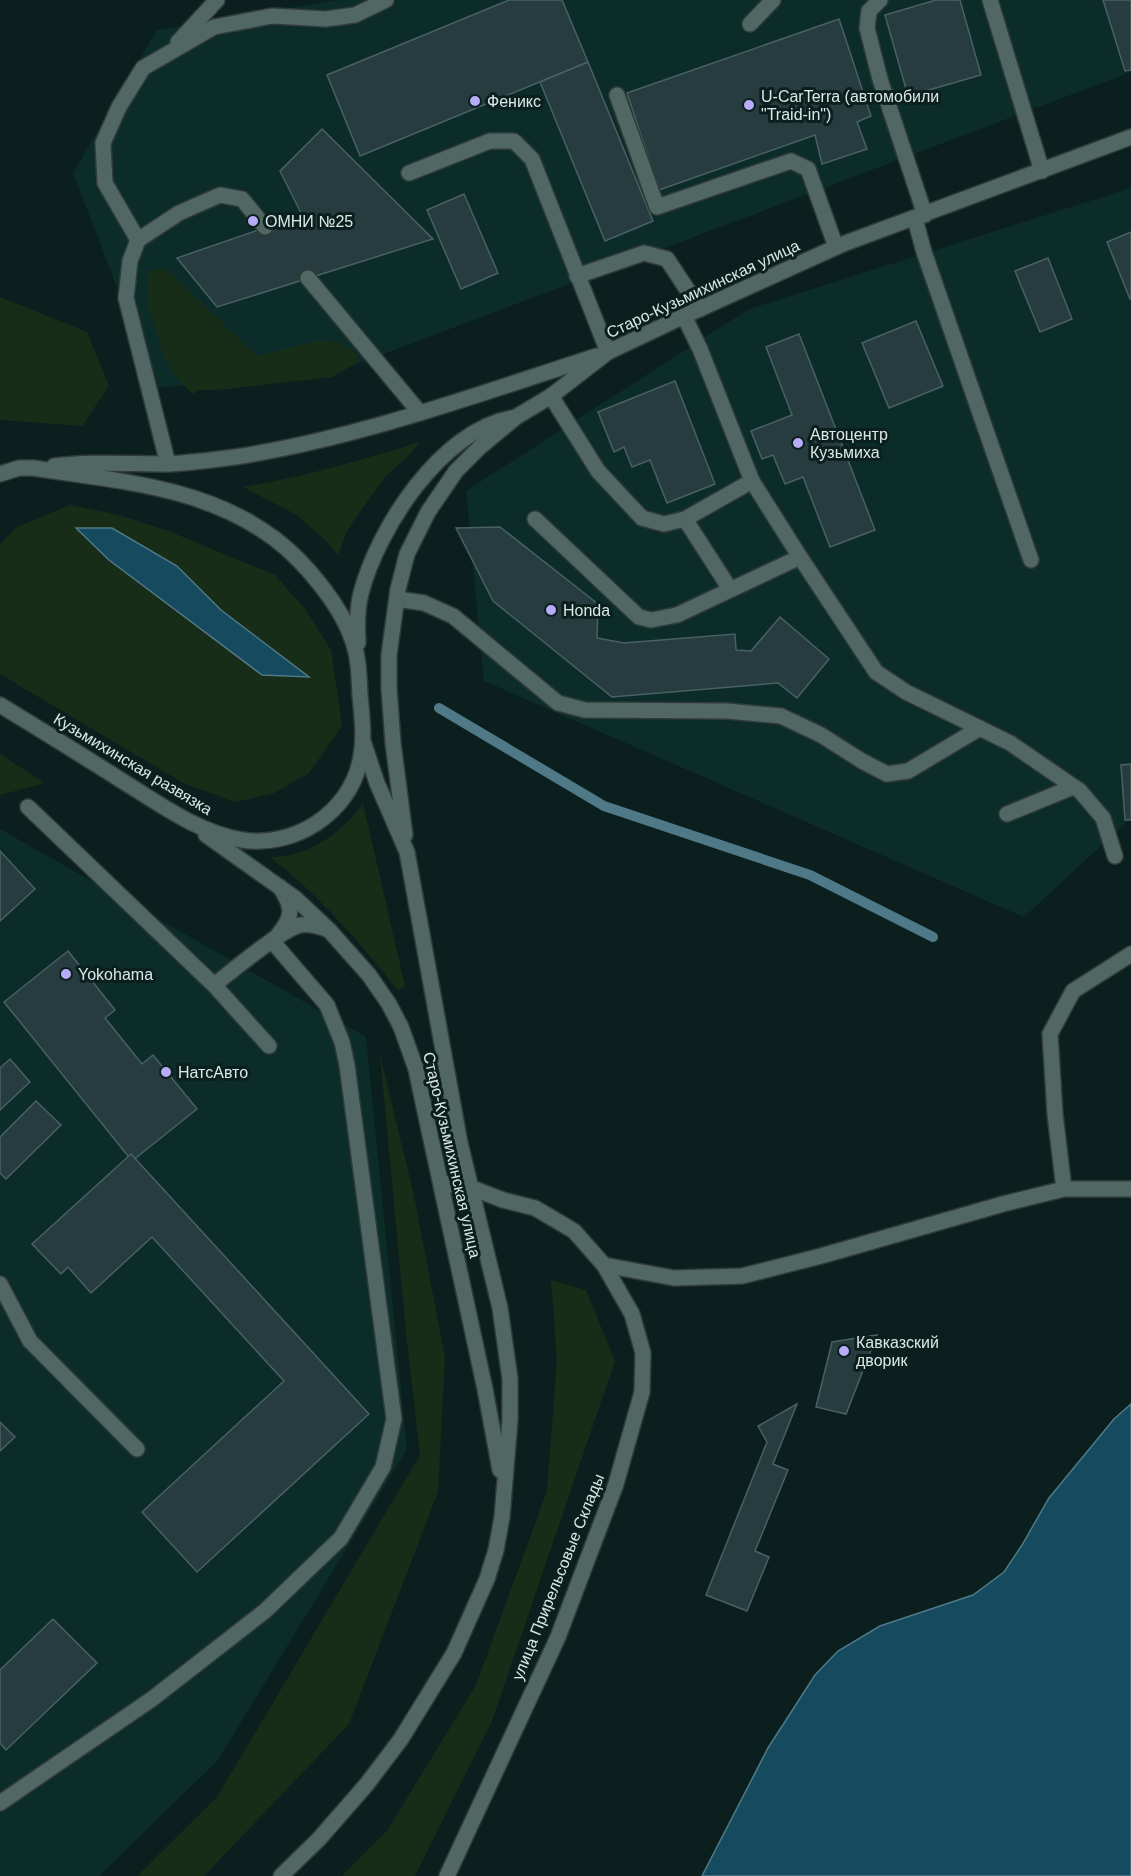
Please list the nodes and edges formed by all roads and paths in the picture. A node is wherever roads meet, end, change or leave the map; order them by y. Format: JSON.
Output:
{"nodes":[{"id":1,"x":218,"y":0,"type":"edge"},
{"id":2,"x":386,"y":0,"type":"edge"},
{"id":3,"x":773,"y":0,"type":"edge"},
{"id":4,"x":880,"y":0,"type":"edge"},
{"id":5,"x":990,"y":0,"type":"edge"},
{"id":6,"x":750,"y":24,"type":"dead end"},
{"id":7,"x":165,"y":55,"type":"junction"},
{"id":8,"x":617,"y":95,"type":"dead end"},
{"id":9,"x":1131,"y":137,"type":"edge"},
{"id":10,"x":1042,"y":171,"type":"junction"},
{"id":11,"x":410,"y":173,"type":"dead end"},
{"id":12,"x":920,"y":217,"type":"junction"},
{"id":13,"x":266,"y":227,"type":"dead end"},
{"id":14,"x":138,"y":240,"type":"junction"},
{"id":15,"x":836,"y":247,"type":"junction"},
{"id":16,"x":577,"y":276,"type":"junction"},
{"id":17,"x":308,"y":279,"type":"dead end"},
{"id":18,"x":700,"y":309,"type":"junction"},
{"id":19,"x":684,"y":316,"type":"junction"},
{"id":20,"x":608,"y":352,"type":"junction"},
{"id":21,"x":551,"y":396,"type":"junction"},
{"id":22,"x":420,"y":413,"type":"junction"},
{"id":23,"x":516,"y":417,"type":"junction"},
{"id":24,"x":0,"y":462,"type":"edge"},
{"id":25,"x":168,"y":464,"type":"junction"},
{"id":26,"x":26,"y":468,"type":"junction"},
{"id":27,"x":0,"y":474,"type":"edge"},
{"id":28,"x":752,"y":481,"type":"junction"},
{"id":29,"x":535,"y":519,"type":"dead end"},
{"id":30,"x":685,"y":519,"type":"junction"},
{"id":31,"x":800,"y":557,"type":"junction"},
{"id":32,"x":1031,"y":560,"type":"dead end"},
{"id":33,"x":730,"y":589,"type":"junction"},
{"id":34,"x":397,"y":599,"type":"junction"},
{"id":35,"x":358,"y":668,"type":"junction"},
{"id":36,"x":0,"y":705,"type":"edge"},
{"id":37,"x":980,"y":728,"type":"junction"},
{"id":38,"x":363,"y":741,"type":"junction"},
{"id":39,"x":1073,"y":787,"type":"junction"},
{"id":40,"x":28,"y":807,"type":"dead end"},
{"id":41,"x":1007,"y":814,"type":"dead end"},
{"id":42,"x":179,"y":816,"type":"junction"},
{"id":43,"x":407,"y":852,"type":"junction"},
{"id":44,"x":1115,"y":856,"type":"dead end"},
{"id":45,"x":278,"y":885,"type":"junction"},
{"id":46,"x":329,"y":930,"type":"junction"},
{"id":47,"x":272,"y":941,"type":"junction"},
{"id":48,"x":1131,"y":954,"type":"edge"},
{"id":49,"x":214,"y":985,"type":"junction"},
{"id":50,"x":269,"y":1046,"type":"dead end"},
{"id":51,"x":441,"y":1183,"type":"junction"},
{"id":52,"x":472,"y":1188,"type":"junction"},
{"id":53,"x":1064,"y":1189,"type":"junction"},
{"id":54,"x":1131,"y":1189,"type":"edge"},
{"id":55,"x":604,"y":1265,"type":"junction"},
{"id":56,"x":0,"y":1284,"type":"edge"},
{"id":57,"x":137,"y":1449,"type":"dead end"},
{"id":58,"x":504,"y":1491,"type":"junction"},
{"id":59,"x":0,"y":1803,"type":"edge"},
{"id":60,"x":281,"y":1876,"type":"edge"},
{"id":61,"x":447,"y":1876,"type":"edge"}],
"edges":[{"from":1,"to":7,"type":"main road"},
{"from":2,"to":7,"type":"main road"},
{"from":3,"to":6,"type":"main road"},
{"from":4,"to":12,"type":"main road"},
{"from":5,"to":10,"type":"main road"},
{"from":7,"to":14,"type":"main road"},
{"from":8,"to":15,"type":"main road"},
{"from":9,"to":10,"type":"main road","name":"Старо-Кузьмихинская улица"},
{"from":10,"to":12,"type":"main road","name":"Старо-Кузьмихинская улица"},
{"from":11,"to":16,"type":"main road"},
{"from":12,"to":15,"type":"main road","name":"Старо-Кузьмихинская улица"},
{"from":12,"to":32,"type":"main road"},
{"from":13,"to":14,"type":"main road"},
{"from":14,"to":25,"type":"main road"},
{"from":15,"to":18,"type":"main road","name":"Старо-Кузьмихинская улица"},
{"from":16,"to":18,"type":"main road"},
{"from":16,"to":20,"type":"main road"},
{"from":17,"to":22,"type":"main road"},
{"from":18,"to":19,"type":"main road","name":"Старо-Кузьмихинская улица"},
{"from":19,"to":20,"type":"main road","name":"Старо-Кузьмихинская улица"},
{"from":19,"to":28,"type":"main road"},
{"from":20,"to":21,"type":"main road","name":"Старо-Кузьмихинская улица"},
{"from":20,"to":22,"type":"main road"},
{"from":21,"to":23,"type":"main road","name":"Старо-Кузьмихинская улица"},
{"from":21,"to":30,"type":"main road"},
{"from":22,"to":25,"type":"main road"},
{"from":23,"to":34,"type":"main road","name":"Старо-Кузьмихинская улица"},
{"from":23,"to":35,"type":"main road"},
{"from":24,"to":26,"type":"main road"},
{"from":25,"to":26,"type":"main road"},
{"from":26,"to":27,"type":"main road","name":"Кузьмихинская развязка"},
{"from":26,"to":35,"type":"main road","name":"Кузьмихинская развязка"},
{"from":28,"to":30,"type":"main road"},
{"from":28,"to":31,"type":"main road"},
{"from":29,"to":33,"type":"main road"},
{"from":30,"to":33,"type":"main road"},
{"from":31,"to":33,"type":"main road"},
{"from":31,"to":37,"type":"main road"},
{"from":34,"to":37,"type":"main road"},
{"from":34,"to":43,"type":"main road","name":"Старо-Кузьмихинская улица"},
{"from":35,"to":38,"type":"main road","name":"Кузьмихинская развязка"},
{"from":36,"to":42,"type":"main road","name":"Кузьмихинская развязка"},
{"from":37,"to":39,"type":"main road"},
{"from":38,"to":42,"type":"main road","name":"Кузьмихинская развязка"},
{"from":38,"to":43,"type":"main road","name":"Старо-Кузьмихинская улица"},
{"from":39,"to":41,"type":"main road"},
{"from":39,"to":44,"type":"main road"},
{"from":40,"to":49,"type":"main road"},
{"from":42,"to":45,"type":"main road","name":"Старо-Кузьмихинская улица"},
{"from":43,"to":52,"type":"main road","name":"Старо-Кузьмихинская улица"},
{"from":45,"to":46,"type":"main road","name":"Старо-Кузьмихинская улица"},
{"from":45,"to":47,"type":"main road"},
{"from":46,"to":47,"type":"main road"},
{"from":46,"to":51,"type":"main road","name":"Старо-Кузьмихинская улица"},
{"from":47,"to":49,"type":"main road"},
{"from":47,"to":59,"type":"main road"},
{"from":48,"to":53,"type":"main road"},
{"from":49,"to":50,"type":"main road"},
{"from":51,"to":52,"type":"main road","name":"улица Прирельсовые Склады"},
{"from":51,"to":58,"type":"main road","name":"Старо-Кузьмихинская улица"},
{"from":52,"to":55,"type":"main road","name":"улица Прирельсовые Склады"},
{"from":52,"to":58,"type":"main road","name":"Старо-Кузьмихинская улица"},
{"from":53,"to":54,"type":"main road"},
{"from":53,"to":55,"type":"main road"},
{"from":55,"to":61,"type":"main road","name":"улица Прирельсовые Склады"},
{"from":56,"to":57,"type":"main road"},
{"from":58,"to":60,"type":"main road","name":"Старо-Кузьмихинская улица"}]}
